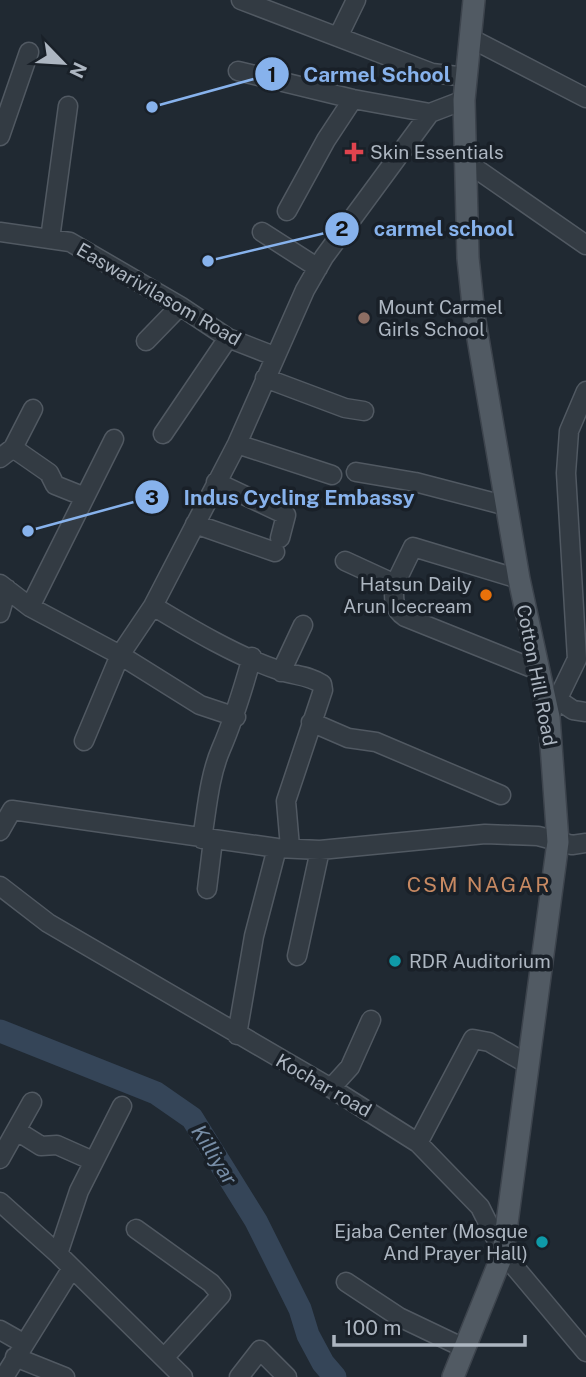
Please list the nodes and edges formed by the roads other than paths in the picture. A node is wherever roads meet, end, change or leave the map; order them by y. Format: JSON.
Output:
{"nodes":[{"id":1,"x":241,"y":0,"type":"edge"},
{"id":2,"x":356,"y":0,"type":"edge"},
{"id":3,"x":474,"y":0,"type":"edge"},
{"id":4,"x":274,"y":6,"type":"edge"},
{"id":5,"x":338,"y":37,"type":"junction"},
{"id":6,"x":472,"y":39,"type":"junction"},
{"id":7,"x":29,"y":52,"type":"dead end"},
{"id":8,"x":238,"y":71,"type":"dead end"},
{"id":9,"x":466,"y":77,"type":"junction"},
{"id":10,"x":586,"y":98,"type":"edge"},
{"id":11,"x":353,"y":99,"type":"junction"},
{"id":12,"x":464,"y":100,"type":"junction"},
{"id":13,"x":68,"y":106,"type":"dead end"},
{"id":14,"x":430,"y":113,"type":"junction"},
{"id":15,"x":0,"y":136,"type":"edge"},
{"id":16,"x":465,"y":161,"type":"junction"},
{"id":17,"x":287,"y":211,"type":"dead end"},
{"id":18,"x":262,"y":232,"type":"dead end"},
{"id":19,"x":2,"y":234,"type":"edge"},
{"id":20,"x":50,"y":239,"type":"junction"},
{"id":21,"x":586,"y":245,"type":"edge"},
{"id":22,"x":318,"y":268,"type":"junction"},
{"id":23,"x":180,"y":306,"type":"junction"},
{"id":24,"x":228,"y":338,"type":"junction"},
{"id":25,"x":146,"y":341,"type":"dead end"},
{"id":26,"x":274,"y":356,"type":"junction"},
{"id":27,"x":265,"y":378,"type":"junction"},
{"id":28,"x":586,"y":391,"type":"edge"},
{"id":29,"x":33,"y":409,"type":"dead end"},
{"id":30,"x":364,"y":411,"type":"dead end"},
{"id":31,"x":578,"y":432,"type":"edge"},
{"id":32,"x":163,"y":433,"type":"dead end"},
{"id":33,"x":114,"y":439,"type":"dead end"},
{"id":34,"x":237,"y":444,"type":"junction"},
{"id":35,"x":6,"y":453,"type":"edge"},
{"id":36,"x":356,"y":472,"type":"dead end"},
{"id":37,"x":332,"y":475,"type":"dead end"},
{"id":38,"x":216,"y":482,"type":"junction"},
{"id":39,"x":85,"y":497,"type":"junction"},
{"id":40,"x":507,"y":506,"type":"junction"},
{"id":41,"x":195,"y":524,"type":"junction"},
{"id":42,"x":579,"y":545,"type":"edge"},
{"id":43,"x":345,"y":561,"type":"dead end"},
{"id":44,"x":519,"y":579,"type":"junction"},
{"id":45,"x":396,"y":584,"type":"junction"},
{"id":46,"x":3,"y":586,"type":"edge"},
{"id":47,"x":153,"y":606,"type":"junction"},
{"id":48,"x":30,"y":607,"type":"junction"},
{"id":49,"x":0,"y":613,"type":"edge"},
{"id":50,"x":303,"y":625,"type":"dead end"},
{"id":51,"x":120,"y":655,"type":"junction"},
{"id":52,"x":251,"y":657,"type":"junction"},
{"id":53,"x":582,"y":657,"type":"edge"},
{"id":54,"x":537,"y":670,"type":"junction"},
{"id":55,"x":281,"y":672,"type":"junction"},
{"id":56,"x":553,"y":709,"type":"junction"},
{"id":57,"x":586,"y":712,"type":"edge"},
{"id":58,"x":236,"y":717,"type":"junction"},
{"id":59,"x":311,"y":722,"type":"junction"},
{"id":60,"x":84,"y":741,"type":"dead end"},
{"id":61,"x":501,"y":795,"type":"dead end"},
{"id":62,"x":0,"y":831,"type":"edge"},
{"id":63,"x":208,"y":839,"type":"junction"},
{"id":64,"x":558,"y":842,"type":"junction"},
{"id":65,"x":586,"y":843,"type":"edge"},
{"id":66,"x":284,"y":848,"type":"junction"},
{"id":67,"x":320,"y":850,"type":"junction"},
{"id":68,"x":0,"y":886,"type":"edge"},
{"id":69,"x":207,"y":889,"type":"dead end"},
{"id":70,"x":297,"y":956,"type":"dead end"},
{"id":71,"x":371,"y":1020,"type":"dead end"},
{"id":72,"x":237,"y":1035,"type":"junction"},
{"id":73,"x":529,"y":1065,"type":"junction"},
{"id":74,"x":331,"y":1088,"type":"junction"},
{"id":75,"x":33,"y":1102,"type":"dead end"},
{"id":76,"x":122,"y":1106,"type":"dead end"},
{"id":77,"x":17,"y":1131,"type":"junction"},
{"id":78,"x":418,"y":1143,"type":"junction"},
{"id":79,"x":0,"y":1158,"type":"edge"},
{"id":80,"x":93,"y":1161,"type":"junction"},
{"id":81,"x":0,"y":1202,"type":"edge"},
{"id":82,"x":136,"y":1229,"type":"dead end"},
{"id":83,"x":503,"y":1253,"type":"junction"},
{"id":84,"x":58,"y":1254,"type":"junction"},
{"id":85,"x":72,"y":1268,"type":"junction"},
{"id":86,"x":346,"y":1282,"type":"dead end"},
{"id":87,"x":0,"y":1330,"type":"edge"},
{"id":88,"x":580,"y":1330,"type":"edge"},
{"id":89,"x":464,"y":1348,"type":"junction"},
{"id":90,"x":19,"y":1350,"type":"junction"},
{"id":91,"x":586,"y":1352,"type":"edge"},
{"id":92,"x":171,"y":1370,"type":"edge"},
{"id":93,"x":4,"y":1377,"type":"edge"},
{"id":94,"x":65,"y":1377,"type":"edge"},
{"id":95,"x":239,"y":1377,"type":"edge"},
{"id":96,"x":287,"y":1377,"type":"edge"},
{"id":97,"x":453,"y":1377,"type":"edge"}],
"edges":[{"from":1,"to":4,"type":"street"},
{"from":2,"to":5,"type":"street"},
{"from":3,"to":6,"type":"main road","name":"Cotton Hill Road"},
{"from":4,"to":5,"type":"street"},
{"from":5,"to":9,"type":"street"},
{"from":6,"to":9,"type":"main road","name":"Cotton Hill Road"},
{"from":6,"to":10,"type":"street"},
{"from":7,"to":15,"type":"street"},
{"from":8,"to":11,"type":"street"},
{"from":9,"to":12,"type":"main road","name":"Cotton Hill Road"},
{"from":11,"to":14,"type":"street"},
{"from":11,"to":17,"type":"street"},
{"from":12,"to":14,"type":"street"},
{"from":12,"to":16,"type":"main road","name":"Cotton Hill Road"},
{"from":13,"to":20,"type":"street"},
{"from":14,"to":22,"type":"street"},
{"from":16,"to":21,"type":"street"},
{"from":16,"to":40,"type":"main road","name":"Cotton Hill Road"},
{"from":18,"to":22,"type":"street"},
{"from":19,"to":20,"type":"street","name":"Easwarivilasom Road"},
{"from":20,"to":23,"type":"street","name":"Easwarivilasom Road"},
{"from":22,"to":26,"type":"street"},
{"from":23,"to":24,"type":"street","name":"Easwarivilasom Road"},
{"from":23,"to":25,"type":"street"},
{"from":24,"to":26,"type":"street","name":"Easwarivilasom Road"},
{"from":24,"to":32,"type":"street"},
{"from":26,"to":27,"type":"street"},
{"from":27,"to":30,"type":"street"},
{"from":27,"to":34,"type":"street"},
{"from":28,"to":31,"type":"street"},
{"from":29,"to":35,"type":"street"},
{"from":31,"to":42,"type":"street"},
{"from":33,"to":39,"type":"street"},
{"from":34,"to":37,"type":"street"},
{"from":34,"to":38,"type":"street"},
{"from":35,"to":39,"type":"street"},
{"from":36,"to":40,"type":"street"},
{"from":38,"to":41,"type":"street"},
{"from":38,"to":41,"type":"street"},
{"from":39,"to":48,"type":"street"},
{"from":40,"to":44,"type":"main road","name":"Cotton Hill Road"},
{"from":41,"to":47,"type":"street"},
{"from":42,"to":53,"type":"street"},
{"from":43,"to":45,"type":"street"},
{"from":44,"to":45,"type":"street"},
{"from":44,"to":54,"type":"main road","name":"Cotton Hill Road"},
{"from":45,"to":54,"type":"street"},
{"from":46,"to":48,"type":"street"},
{"from":46,"to":49,"type":"street"},
{"from":47,"to":51,"type":"street"},
{"from":47,"to":52,"type":"street"},
{"from":48,"to":51,"type":"street"},
{"from":50,"to":55,"type":"street"},
{"from":51,"to":58,"type":"street"},
{"from":51,"to":60,"type":"street"},
{"from":52,"to":55,"type":"street"},
{"from":52,"to":58,"type":"street"},
{"from":53,"to":56,"type":"street"},
{"from":54,"to":56,"type":"main road","name":"Cotton Hill Road"},
{"from":55,"to":59,"type":"street"},
{"from":56,"to":57,"type":"street"},
{"from":56,"to":64,"type":"main road","name":"Cotton Hill Road"},
{"from":58,"to":63,"type":"street"},
{"from":59,"to":61,"type":"street"},
{"from":59,"to":66,"type":"street"},
{"from":62,"to":63,"type":"street"},
{"from":63,"to":66,"type":"street"},
{"from":63,"to":69,"type":"street"},
{"from":64,"to":65,"type":"street"},
{"from":64,"to":67,"type":"street"},
{"from":64,"to":73,"type":"main road","name":"Cotton Hill Road"},
{"from":66,"to":67,"type":"street"},
{"from":66,"to":72,"type":"street"},
{"from":67,"to":70,"type":"street"},
{"from":68,"to":72,"type":"street","name":"Kochar road"},
{"from":71,"to":74,"type":"street"},
{"from":72,"to":74,"type":"street","name":"Kochar road"},
{"from":73,"to":78,"type":"street"},
{"from":73,"to":83,"type":"main road","name":"Cotton Hill Road"},
{"from":74,"to":78,"type":"street","name":"Kochar road"},
{"from":75,"to":77,"type":"street"},
{"from":76,"to":80,"type":"street"},
{"from":77,"to":79,"type":"street"},
{"from":77,"to":80,"type":"street"},
{"from":78,"to":83,"type":"street","name":"Kochar road"},
{"from":80,"to":84,"type":"street"},
{"from":81,"to":84,"type":"street"},
{"from":82,"to":92,"type":"street"},
{"from":83,"to":88,"type":"street","name":"Kochar road"},
{"from":83,"to":89,"type":"main road","name":"Cotton Hill Road"},
{"from":84,"to":85,"type":"street"},
{"from":85,"to":90,"type":"street"},
{"from":85,"to":92,"type":"street"},
{"from":86,"to":89,"type":"street"},
{"from":87,"to":90,"type":"street"},
{"from":88,"to":91,"type":"street","name":"Kochar road"},
{"from":89,"to":97,"type":"main road","name":"Cotton Hill Road"},
{"from":90,"to":93,"type":"street"},
{"from":90,"to":94,"type":"street"},
{"from":95,"to":96,"type":"street"}]}
